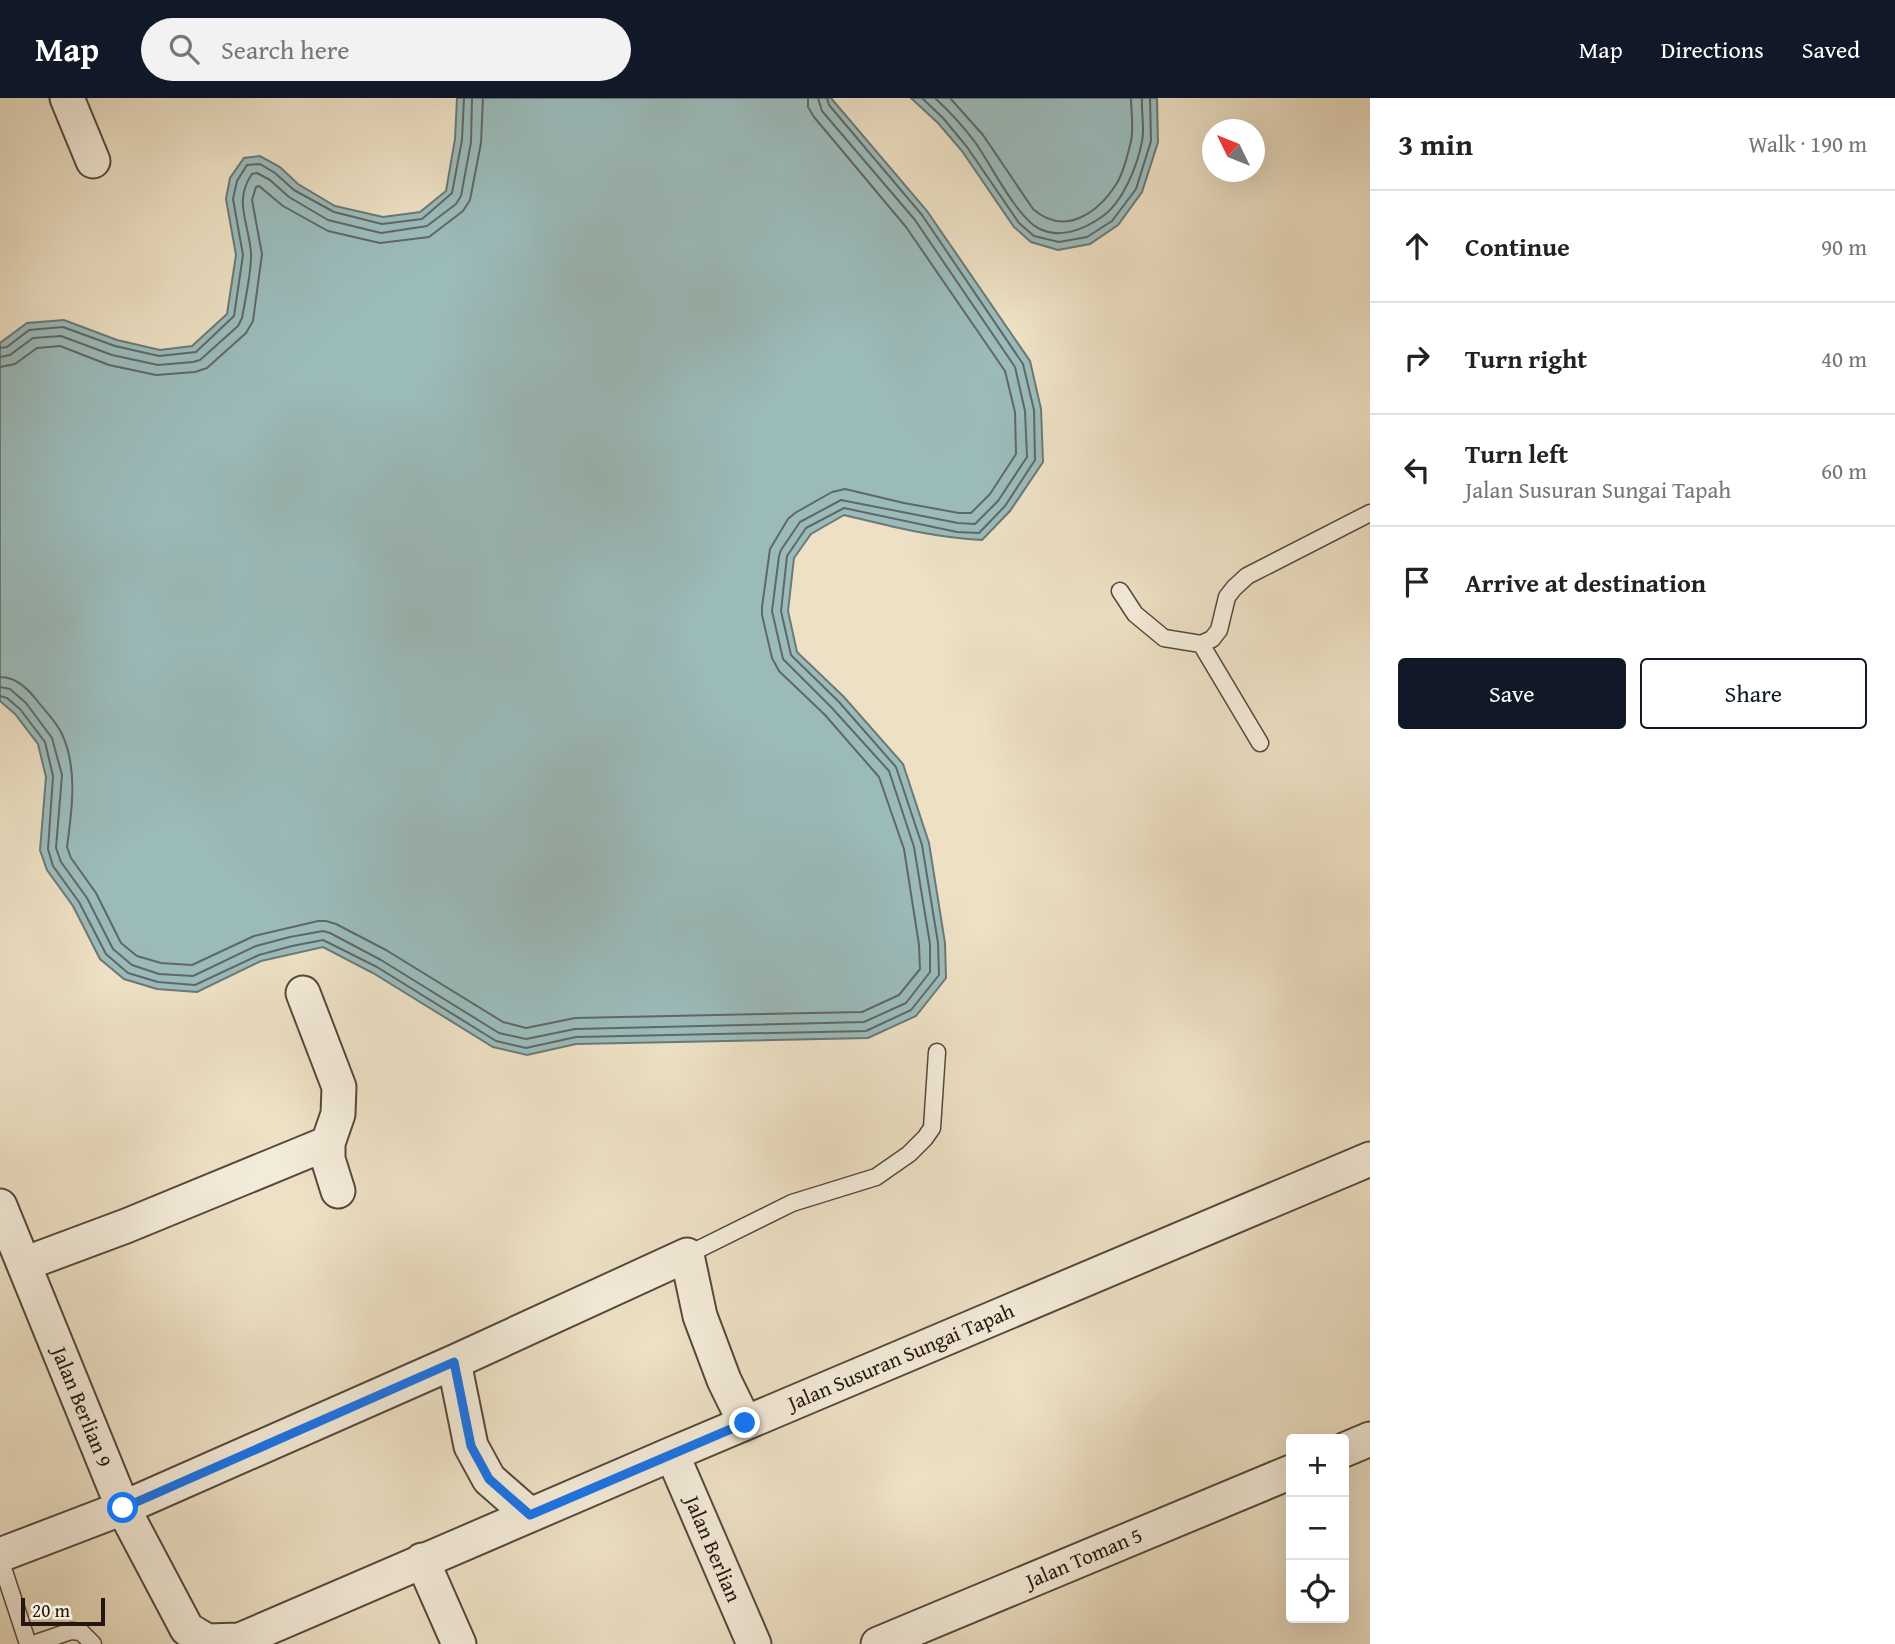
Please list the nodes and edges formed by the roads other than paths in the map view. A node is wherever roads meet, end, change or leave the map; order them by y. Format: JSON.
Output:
{"nodes":[{"id":1,"x":67,"y":98,"type":"edge"},
{"id":2,"x":93,"y":161,"type":"dead end"},
{"id":3,"x":1370,"y":513,"type":"edge"},
{"id":4,"x":1120,"y":591,"type":"dead end"},
{"id":5,"x":1201,"y":643,"type":"junction"},
{"id":6,"x":1260,"y":743,"type":"dead end"},
{"id":7,"x":303,"y":993,"type":"dead end"},
{"id":8,"x":937,"y":1052,"type":"dead end"},
{"id":9,"x":328,"y":1143,"type":"junction"},
{"id":10,"x":1370,"y":1159,"type":"edge"},
{"id":11,"x":338,"y":1191,"type":"dead end"},
{"id":12,"x":0,"y":1206,"type":"edge"},
{"id":13,"x":687,"y":1255,"type":"junction"},
{"id":14,"x":24,"y":1264,"type":"junction"},
{"id":15,"x":454,"y":1362,"type":"junction"},
{"id":16,"x":745,"y":1423,"type":"junction"},
{"id":17,"x":1370,"y":1439,"type":"edge"},
{"id":18,"x":1349,"y":1448,"type":"edge"},
{"id":19,"x":672,"y":1454,"type":"junction"},
{"id":20,"x":1286,"y":1474,"type":"edge"},
{"id":21,"x":123,"y":1508,"type":"junction"},
{"id":22,"x":530,"y":1515,"type":"junction"},
{"id":23,"x":0,"y":1557,"type":"edge"},
{"id":24,"x":422,"y":1560,"type":"junction"},
{"id":25,"x":240,"y":1640,"type":"joint"},
{"id":26,"x":31,"y":1644,"type":"edge"},
{"id":27,"x":93,"y":1644,"type":"edge"},
{"id":28,"x":458,"y":1644,"type":"edge"},
{"id":29,"x":754,"y":1644,"type":"edge"},
{"id":30,"x":878,"y":1644,"type":"edge"}],
"edges":[{"from":1,"to":2,"type":"street"},
{"from":3,"to":5,"type":"lane"},
{"from":4,"to":5,"type":"lane"},
{"from":5,"to":6,"type":"lane"},
{"from":7,"to":9,"type":"street"},
{"from":8,"to":13,"type":"lane"},
{"from":9,"to":11,"type":"street"},
{"from":9,"to":14,"type":"street"},
{"from":10,"to":16,"type":"street","name":"Jalan Susuran Sungai Tapah"},
{"from":12,"to":14,"type":"street","name":"Jalan Berlian 9"},
{"from":13,"to":15,"type":"street"},
{"from":13,"to":16,"type":"street"},
{"from":14,"to":21,"type":"street","name":"Jalan Berlian 9"},
{"from":15,"to":21,"type":"street"},
{"from":15,"to":22,"type":"street"},
{"from":16,"to":19,"type":"street","name":"Jalan Susuran Sungai Tapah"},
{"from":17,"to":18,"type":"street"},
{"from":19,"to":22,"type":"street","name":"Jalan Susuran Sungai Tapah"},
{"from":19,"to":29,"type":"street","name":"Jalan Berlian"},
{"from":20,"to":30,"type":"street","name":"Jalan Toman 5"},
{"from":21,"to":23,"type":"street"},
{"from":21,"to":25,"type":"street","name":"Jalan Berlian 9"},
{"from":22,"to":24,"type":"street","name":"Jalan Susuran Sungai Tapah"},
{"from":23,"to":26,"type":"lane"},
{"from":24,"to":25,"type":"street","name":"Jalan Susuran Sungai Tapah"},
{"from":24,"to":28,"type":"street"},
{"from":26,"to":27,"type":"lane"}]}
